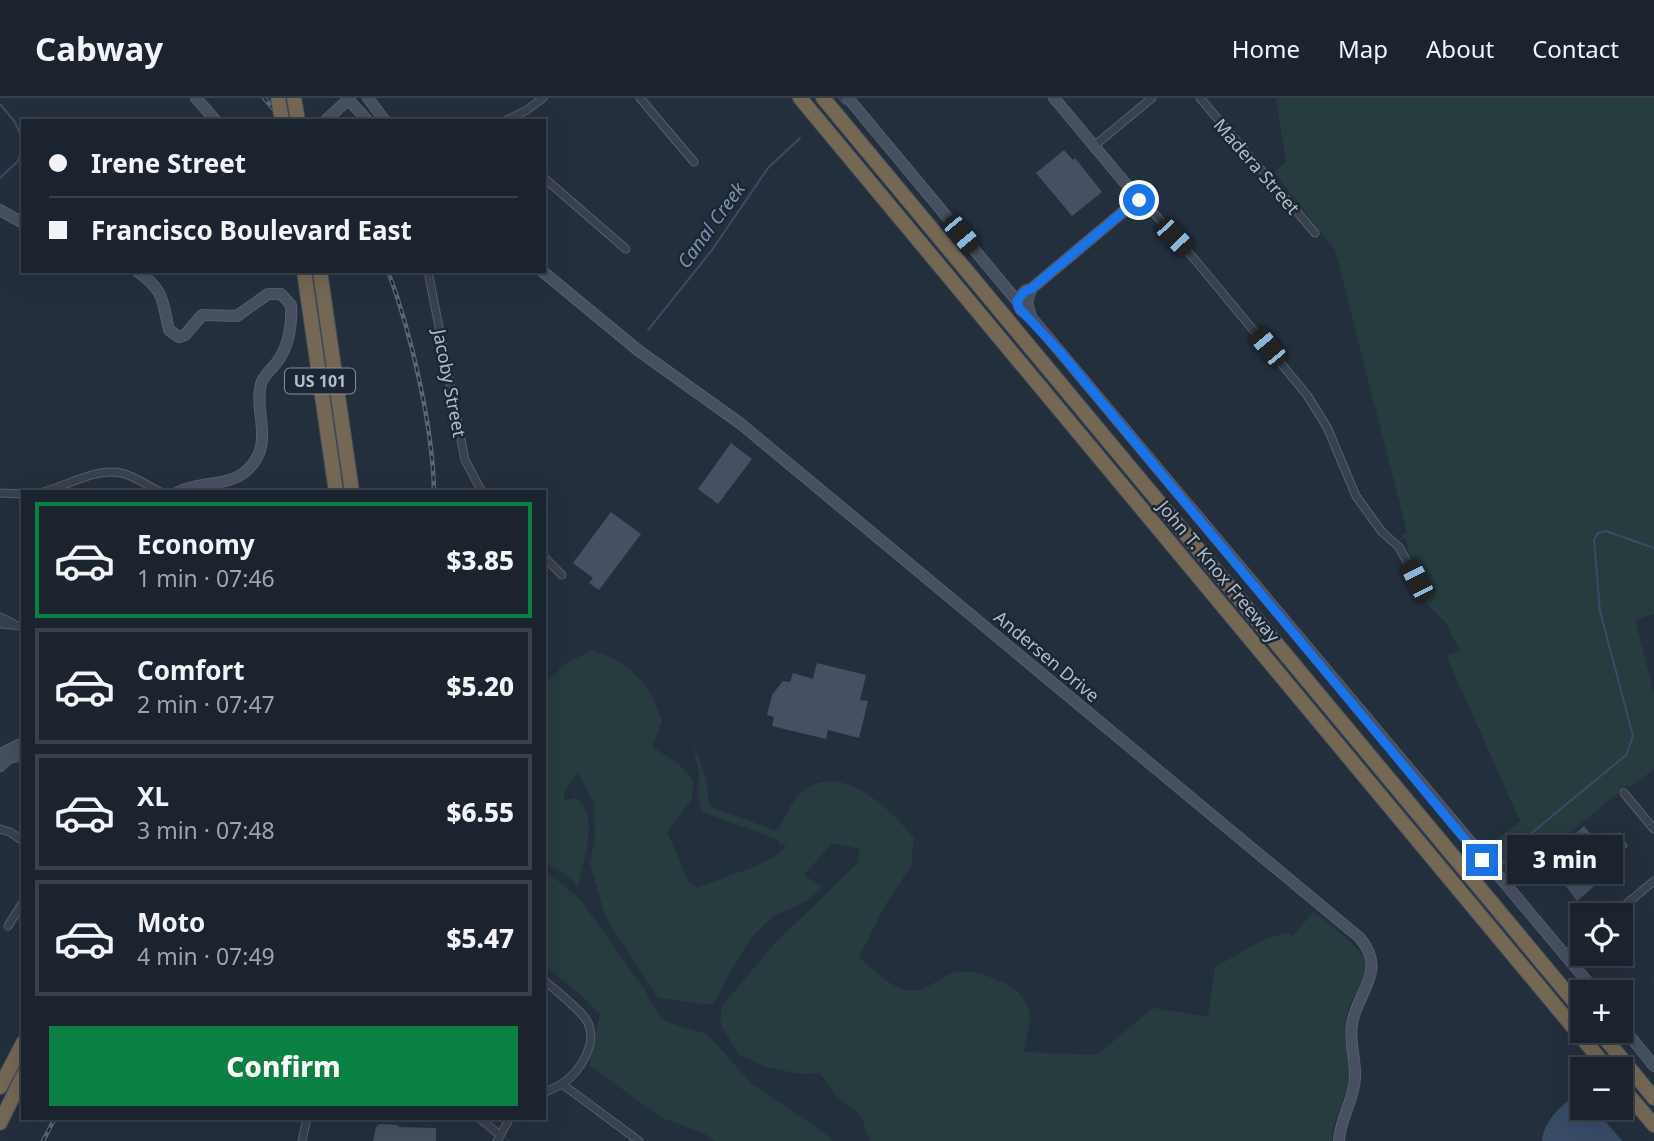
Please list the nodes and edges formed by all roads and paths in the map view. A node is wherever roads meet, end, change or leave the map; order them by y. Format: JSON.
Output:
{"nodes":[{"id":1,"x":196,"y":98,"type":"edge"},
{"id":2,"x":278,"y":98,"type":"edge"},
{"id":3,"x":294,"y":98,"type":"edge"},
{"id":4,"x":348,"y":98,"type":"edge"},
{"id":5,"x":368,"y":98,"type":"edge"},
{"id":6,"x":378,"y":98,"type":"edge"},
{"id":7,"x":543,"y":98,"type":"edge"},
{"id":8,"x":640,"y":98,"type":"edge"},
{"id":9,"x":823,"y":98,"type":"edge"},
{"id":10,"x":830,"y":98,"type":"edge"},
{"id":11,"x":848,"y":98,"type":"edge"},
{"id":12,"x":1054,"y":98,"type":"edge"},
{"id":13,"x":1152,"y":98,"type":"edge"},
{"id":14,"x":1200,"y":98,"type":"edge"},
{"id":15,"x":802,"y":100,"type":"edge"},
{"id":16,"x":214,"y":119,"type":"edge"},
{"id":17,"x":282,"y":119,"type":"edge"},
{"id":18,"x":298,"y":119,"type":"edge"},
{"id":19,"x":327,"y":119,"type":"edge"},
{"id":20,"x":366,"y":119,"type":"edge"},
{"id":21,"x":383,"y":119,"type":"edge"},
{"id":22,"x":509,"y":119,"type":"edge"},
{"id":23,"x":861,"y":144,"type":"junction"},
{"id":24,"x":1094,"y":146,"type":"junction"},
{"id":25,"x":694,"y":163,"type":"dead end"},
{"id":26,"x":546,"y":180,"type":"edge"},
{"id":27,"x":1134,"y":199,"type":"junction"},
{"id":28,"x":0,"y":210,"type":"edge"},
{"id":29,"x":21,"y":222,"type":"edge"},
{"id":30,"x":1315,"y":233,"type":"dead end"},
{"id":31,"x":626,"y":248,"type":"dead end"},
{"id":32,"x":140,"y":273,"type":"edge"},
{"id":33,"x":304,"y":273,"type":"edge"},
{"id":34,"x":320,"y":273,"type":"edge"},
{"id":35,"x":428,"y":273,"type":"edge"},
{"id":36,"x":544,"y":273,"type":"edge"},
{"id":37,"x":1022,"y":301,"type":"junction"},
{"id":38,"x":48,"y":490,"type":"edge"},
{"id":39,"x":156,"y":490,"type":"edge"},
{"id":40,"x":185,"y":490,"type":"edge"},
{"id":41,"x":336,"y":490,"type":"edge"},
{"id":42,"x":352,"y":490,"type":"edge"},
{"id":43,"x":481,"y":490,"type":"edge"},
{"id":44,"x":0,"y":493,"type":"edge"},
{"id":45,"x":21,"y":494,"type":"edge"},
{"id":46,"x":546,"y":558,"type":"edge"},
{"id":47,"x":562,"y":575,"type":"dead end"},
{"id":48,"x":1417,"y":580,"type":"dead end"},
{"id":49,"x":0,"y":617,"type":"edge"},
{"id":50,"x":0,"y":624,"type":"edge"},
{"id":51,"x":21,"y":626,"type":"edge"},
{"id":52,"x":21,"y":744,"type":"edge"},
{"id":53,"x":21,"y":755,"type":"edge"},
{"id":54,"x":2,"y":758,"type":"edge"},
{"id":55,"x":1624,"y":793,"type":"dead end"},
{"id":56,"x":0,"y":829,"type":"edge"},
{"id":57,"x":1654,"y":829,"type":"edge"},
{"id":58,"x":21,"y":840,"type":"edge"},
{"id":59,"x":1654,"y":881,"type":"edge"},
{"id":60,"x":1627,"y":903,"type":"edge"},
{"id":61,"x":21,"y":905,"type":"edge"},
{"id":62,"x":8,"y":926,"type":"dead end"},
{"id":63,"x":1570,"y":951,"type":"edge"},
{"id":64,"x":1565,"y":955,"type":"junction"},
{"id":65,"x":1586,"y":980,"type":"edge"},
{"id":66,"x":546,"y":982,"type":"edge"},
{"id":67,"x":1570,"y":997,"type":"edge"},
{"id":68,"x":1633,"y":1040,"type":"edge"},
{"id":69,"x":1608,"y":1043,"type":"edge"},
{"id":70,"x":21,"y":1047,"type":"edge"},
{"id":71,"x":1598,"y":1057,"type":"edge"},
{"id":72,"x":1654,"y":1066,"type":"edge"},
{"id":73,"x":21,"y":1080,"type":"edge"},
{"id":74,"x":562,"y":1084,"type":"junction"},
{"id":75,"x":0,"y":1087,"type":"edge"},
{"id":76,"x":546,"y":1092,"type":"edge"},
{"id":77,"x":1654,"y":1098,"type":"edge"},
{"id":78,"x":1633,"y":1100,"type":"edge"},
{"id":79,"x":307,"y":1120,"type":"edge"},
{"id":80,"x":481,"y":1120,"type":"edge"},
{"id":81,"x":509,"y":1120,"type":"edge"},
{"id":82,"x":0,"y":1125,"type":"edge"},
{"id":83,"x":1654,"y":1125,"type":"edge"},
{"id":84,"x":498,"y":1138,"type":"edge"},
{"id":85,"x":302,"y":1141,"type":"edge"},
{"id":86,"x":639,"y":1141,"type":"edge"},
{"id":87,"x":1339,"y":1141,"type":"edge"}],
"edges":[{"from":1,"to":16,"type":"street"},
{"from":2,"to":17,"type":"highway","bridge":true},
{"from":3,"to":18,"type":"highway"},
{"from":4,"to":19,"type":"street"},
{"from":4,"to":20,"type":"street"},
{"from":5,"to":21,"type":"street"},
{"from":6,"to":21,"type":"street"},
{"from":7,"to":22,"type":"street"},
{"from":8,"to":25,"type":"street"},
{"from":9,"to":23,"type":"highway"},
{"from":10,"to":23,"type":"highway"},
{"from":11,"to":37,"type":"street"},
{"from":12,"to":24,"type":"street"},
{"from":13,"to":24,"type":"street"},
{"from":14,"to":30,"type":"street","name":"Madera Street"},
{"from":15,"to":71,"type":"highway","name":"John T. Knox Freeway"},
{"from":23,"to":67,"type":"highway","name":"John T. Knox Freeway"},
{"from":24,"to":27,"type":"street"},
{"from":26,"to":31,"type":"street"},
{"from":27,"to":37,"type":"street"},
{"from":27,"to":48,"type":"street"},
{"from":28,"to":29,"type":"street"},
{"from":32,"to":40,"type":"street"},
{"from":33,"to":41,"type":"highway","number":"US 101"},
{"from":34,"to":42,"type":"highway","number":"US 101"},
{"from":35,"to":43,"type":"street","name":"Jacoby Street"},
{"from":36,"to":87,"type":"street","name":"Andersen Drive"},
{"from":37,"to":64,"type":"street"},
{"from":38,"to":39,"type":"street"},
{"from":44,"to":45,"type":"street"},
{"from":46,"to":47,"type":"street"},
{"from":49,"to":51,"type":"street"},
{"from":50,"to":51,"type":"street"},
{"from":52,"to":54,"type":"street"},
{"from":53,"to":54,"type":"street"},
{"from":55,"to":57,"type":"street"},
{"from":56,"to":58,"type":"street"},
{"from":59,"to":60,"type":"street"},
{"from":61,"to":62,"type":"street"},
{"from":63,"to":64,"type":"street"},
{"from":64,"to":65,"type":"street"},
{"from":66,"to":74,"type":"street"},
{"from":68,"to":72,"type":"street"},
{"from":69,"to":77,"type":"highway"},
{"from":70,"to":75,"type":"highway"},
{"from":73,"to":82,"type":"highway"},
{"from":74,"to":76,"type":"street"},
{"from":74,"to":86,"type":"street"},
{"from":78,"to":83,"type":"highway"},
{"from":79,"to":85,"type":"street"},
{"from":80,"to":84,"type":"street"},
{"from":81,"to":84,"type":"street"}]}
